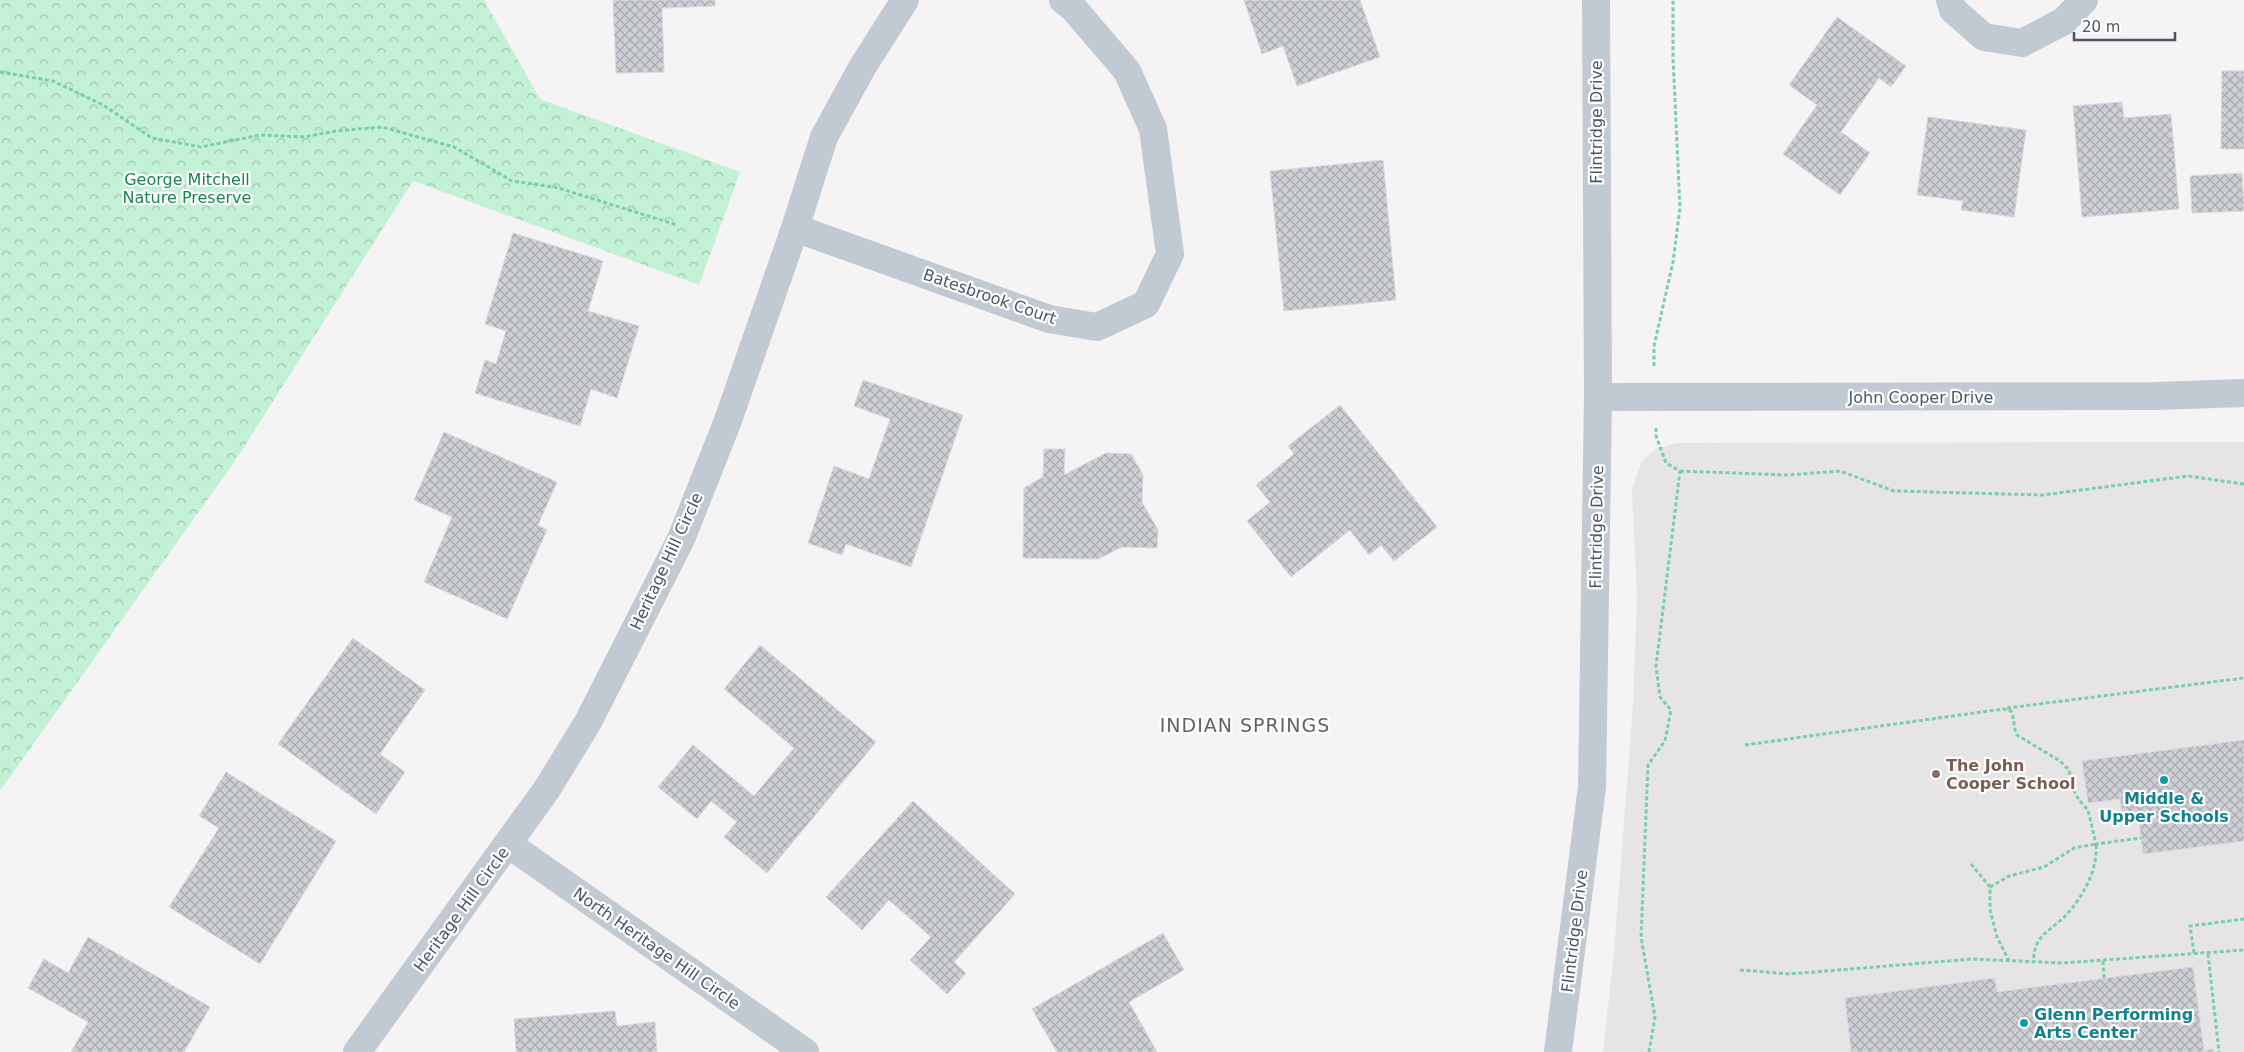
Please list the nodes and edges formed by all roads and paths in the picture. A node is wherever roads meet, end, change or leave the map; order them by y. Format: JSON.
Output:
{"nodes":[{"id":1,"x":905,"y":0,"type":"edge"},
{"id":2,"x":1064,"y":0,"type":"edge"},
{"id":3,"x":1596,"y":0,"type":"edge"},
{"id":4,"x":1673,"y":0,"type":"edge"},
{"id":5,"x":1950,"y":0,"type":"edge"},
{"id":6,"x":2084,"y":0,"type":"edge"},
{"id":7,"x":0,"y":72,"type":"edge"},
{"id":8,"x":677,"y":225,"type":"dead end"},
{"id":9,"x":795,"y":228,"type":"junction"},
{"id":10,"x":2244,"y":393,"type":"edge"},
{"id":11,"x":1655,"y":397,"type":"junction"},
{"id":12,"x":1598,"y":398,"type":"junction"},
{"id":13,"x":1680,"y":471,"type":"junction"},
{"id":14,"x":2244,"y":484,"type":"edge"},
{"id":15,"x":2244,"y":678,"type":"edge"},
{"id":16,"x":2003,"y":709,"type":"junction"},
{"id":17,"x":1746,"y":744,"type":"dead end"},
{"id":18,"x":2141,"y":838,"type":"dead end"},
{"id":19,"x":508,"y":844,"type":"junction"},
{"id":20,"x":2096,"y":844,"type":"junction"},
{"id":21,"x":1971,"y":864,"type":"dead end"},
{"id":22,"x":1990,"y":887,"type":"junction"},
{"id":23,"x":2244,"y":919,"type":"edge"},
{"id":24,"x":2244,"y":950,"type":"edge"},
{"id":25,"x":2194,"y":953,"type":"junction"},
{"id":26,"x":2208,"y":954,"type":"junction"},
{"id":27,"x":2103,"y":961,"type":"junction"},
{"id":28,"x":2010,"y":962,"type":"junction"},
{"id":29,"x":2034,"y":962,"type":"junction"},
{"id":30,"x":1740,"y":970,"type":"dead end"},
{"id":31,"x":2104,"y":978,"type":"dead end"},
{"id":32,"x":357,"y":1052,"type":"edge"},
{"id":33,"x":805,"y":1052,"type":"edge"},
{"id":34,"x":1558,"y":1052,"type":"edge"},
{"id":35,"x":1649,"y":1052,"type":"edge"},
{"id":36,"x":2219,"y":1052,"type":"edge"}],
"edges":[{"from":1,"to":9,"type":"street","name":"Heritage Hill Circle"},
{"from":2,"to":9,"type":"street","name":"Batesbrook Court"},
{"from":3,"to":12,"type":"street","name":"Flintridge Drive"},
{"from":4,"to":11,"type":"path"},
{"from":5,"to":6,"type":"street"},
{"from":7,"to":8,"type":"path"},
{"from":9,"to":19,"type":"street","name":"Heritage Hill Circle"},
{"from":10,"to":11,"type":"street","name":"John Cooper Drive"},
{"from":11,"to":12,"type":"street","name":"John Cooper Drive"},
{"from":11,"to":13,"type":"path"},
{"from":12,"to":34,"type":"street","name":"Flintridge Drive"},
{"from":13,"to":14,"type":"path"},
{"from":13,"to":35,"type":"path"},
{"from":15,"to":16,"type":"path"},
{"from":16,"to":17,"type":"path"},
{"from":16,"to":20,"type":"path"},
{"from":18,"to":20,"type":"path"},
{"from":19,"to":32,"type":"street","name":"Heritage Hill Circle"},
{"from":19,"to":33,"type":"street","name":"North Heritage Hill Circle"},
{"from":20,"to":22,"type":"path"},
{"from":20,"to":29,"type":"path"},
{"from":21,"to":22,"type":"path"},
{"from":22,"to":28,"type":"path"},
{"from":23,"to":25,"type":"path"},
{"from":24,"to":26,"type":"path"},
{"from":25,"to":26,"type":"path"},
{"from":25,"to":27,"type":"path"},
{"from":26,"to":36,"type":"path"},
{"from":27,"to":29,"type":"path"},
{"from":27,"to":31,"type":"path"},
{"from":28,"to":29,"type":"path"},
{"from":28,"to":30,"type":"path"}]}
